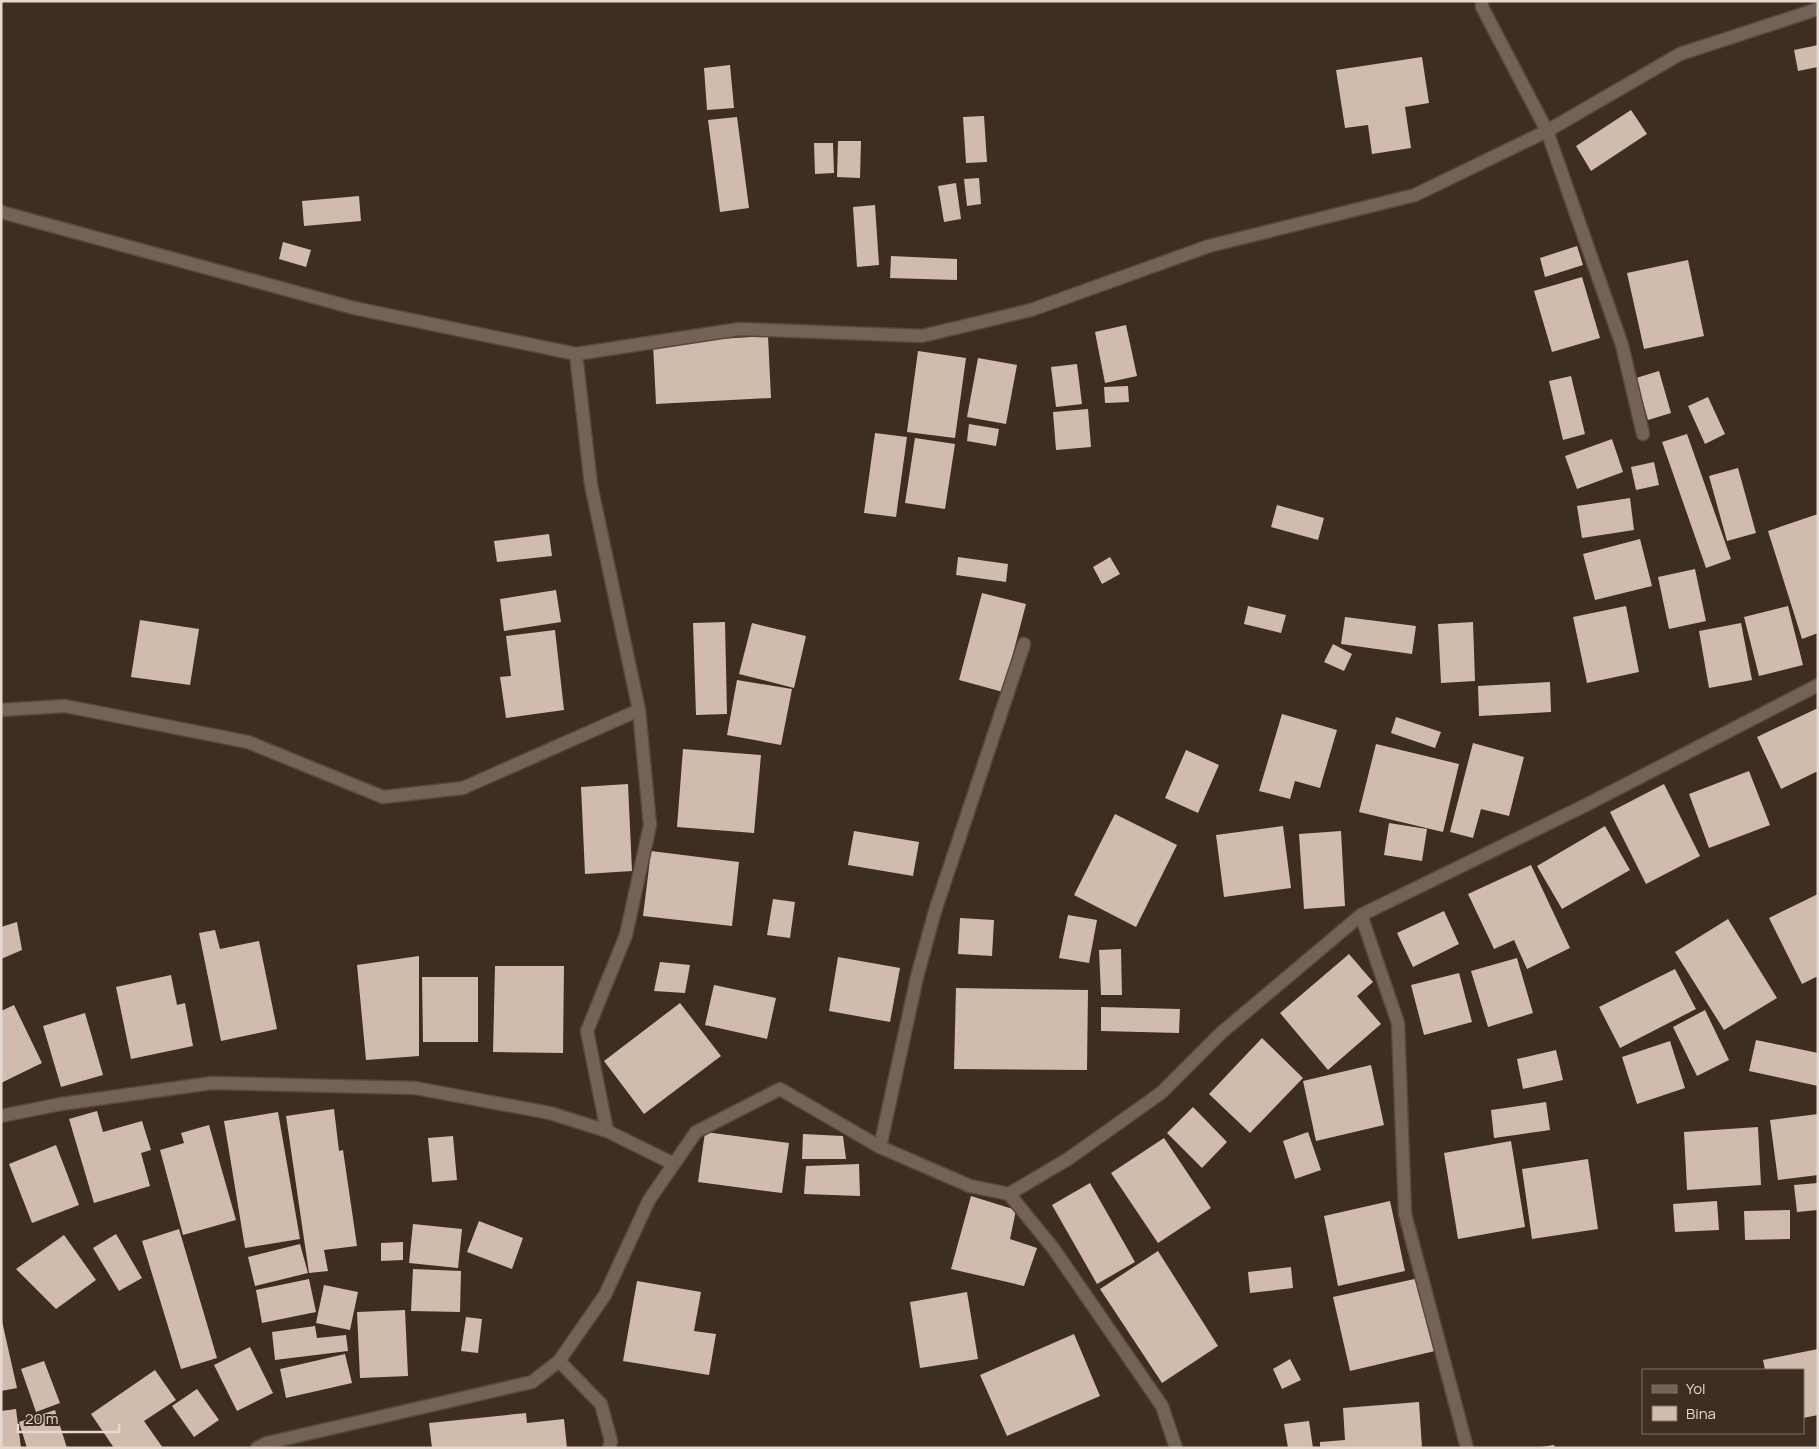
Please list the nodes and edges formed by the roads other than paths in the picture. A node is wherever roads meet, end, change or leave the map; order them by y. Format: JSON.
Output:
{"nodes":[{"id":1,"x":1482,"y":1,"type":"edge"},
{"id":2,"x":1818,"y":9,"type":"edge"},
{"id":3,"x":1546,"y":131,"type":"junction"},
{"id":4,"x":1,"y":212,"type":"edge"},
{"id":5,"x":576,"y":354,"type":"junction"},
{"id":6,"x":1643,"y":434,"type":"dead end"},
{"id":7,"x":1024,"y":644,"type":"dead end"},
{"id":8,"x":1818,"y":685,"type":"edge"},
{"id":9,"x":1,"y":710,"type":"edge"},
{"id":10,"x":639,"y":710,"type":"junction"},
{"id":11,"x":1361,"y":915,"type":"junction"},
{"id":12,"x":1,"y":1116,"type":"edge"},
{"id":13,"x":607,"y":1131,"type":"junction"},
{"id":14,"x":880,"y":1147,"type":"junction"},
{"id":15,"x":674,"y":1164,"type":"junction"},
{"id":16,"x":1009,"y":1194,"type":"junction"},
{"id":17,"x":559,"y":1361,"type":"junction"},
{"id":18,"x":257,"y":1448,"type":"edge"},
{"id":19,"x":609,"y":1448,"type":"edge"},
{"id":20,"x":1176,"y":1448,"type":"edge"},
{"id":21,"x":1467,"y":1448,"type":"edge"}],
"edges":[{"from":1,"to":3,"type":"street"},
{"from":2,"to":3,"type":"street"},
{"from":3,"to":5,"type":"street"},
{"from":3,"to":6,"type":"street"},
{"from":4,"to":5,"type":"street"},
{"from":5,"to":10,"type":"street"},
{"from":7,"to":14,"type":"street"},
{"from":8,"to":11,"type":"street"},
{"from":9,"to":10,"type":"street"},
{"from":10,"to":13,"type":"street"},
{"from":11,"to":16,"type":"street"},
{"from":11,"to":21,"type":"street"},
{"from":12,"to":13,"type":"street"},
{"from":13,"to":15,"type":"street"},
{"from":14,"to":15,"type":"street"},
{"from":14,"to":16,"type":"street"},
{"from":15,"to":17,"type":"street"},
{"from":16,"to":20,"type":"street"},
{"from":17,"to":18,"type":"street"},
{"from":17,"to":19,"type":"street"}]}
